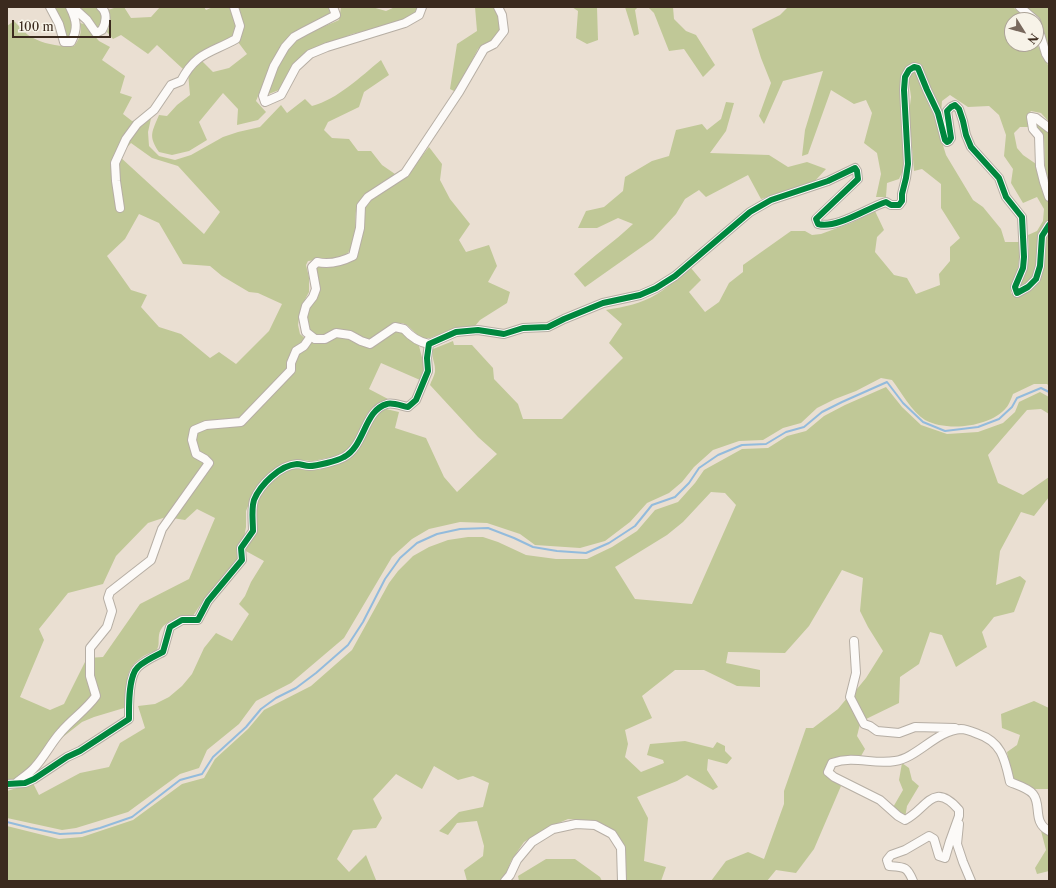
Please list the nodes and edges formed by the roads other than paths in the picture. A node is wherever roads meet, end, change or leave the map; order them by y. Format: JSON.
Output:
{"nodes":[{"id":1,"x":50,"y":7,"type":"edge"},
{"id":2,"x":70,"y":7,"type":"edge"},
{"id":3,"x":75,"y":7,"type":"edge"},
{"id":4,"x":101,"y":7,"type":"edge"},
{"id":5,"x":234,"y":7,"type":"edge"},
{"id":6,"x":333,"y":7,"type":"edge"},
{"id":7,"x":422,"y":7,"type":"edge"},
{"id":8,"x":498,"y":7,"type":"edge"},
{"id":9,"x":1044,"y":47,"type":"edge"},
{"id":10,"x":1049,"y":59,"type":"edge"},
{"id":11,"x":1049,"y":128,"type":"edge"},
{"id":12,"x":1049,"y":197,"type":"edge"},
{"id":13,"x":120,"y":208,"type":"dead end"},
{"id":14,"x":1049,"y":225,"type":"edge"},
{"id":15,"x":311,"y":336,"type":"junction"},
{"id":16,"x":429,"y":344,"type":"junction"},
{"id":17,"x":854,"y":641,"type":"dead end"},
{"id":18,"x":962,"y":729,"type":"junction"},
{"id":19,"x":16,"y":783,"type":"junction"},
{"id":20,"x":7,"y":784,"type":"edge"},
{"id":21,"x":959,"y":816,"type":"junction"},
{"id":22,"x":1049,"y":831,"type":"edge"},
{"id":23,"x":505,"y":881,"type":"edge"},
{"id":24,"x":622,"y":881,"type":"edge"},
{"id":25,"x":913,"y":881,"type":"edge"},
{"id":26,"x":971,"y":881,"type":"edge"}],
"edges":[{"from":1,"to":2,"type":"street"},
{"from":3,"to":4,"type":"street"},
{"from":5,"to":13,"type":"street"},
{"from":6,"to":7,"type":"street"},
{"from":8,"to":15,"type":"street"},
{"from":9,"to":10,"type":"street"},
{"from":11,"to":12,"type":"street"},
{"from":14,"to":16,"type":"street"},
{"from":15,"to":16,"type":"street"},
{"from":15,"to":19,"type":"street"},
{"from":16,"to":19,"type":"street"},
{"from":17,"to":18,"type":"street"},
{"from":18,"to":21,"type":"street"},
{"from":18,"to":22,"type":"street"},
{"from":19,"to":20,"type":"street"},
{"from":21,"to":25,"type":"street"},
{"from":21,"to":26,"type":"street"},
{"from":23,"to":24,"type":"street"}]}
